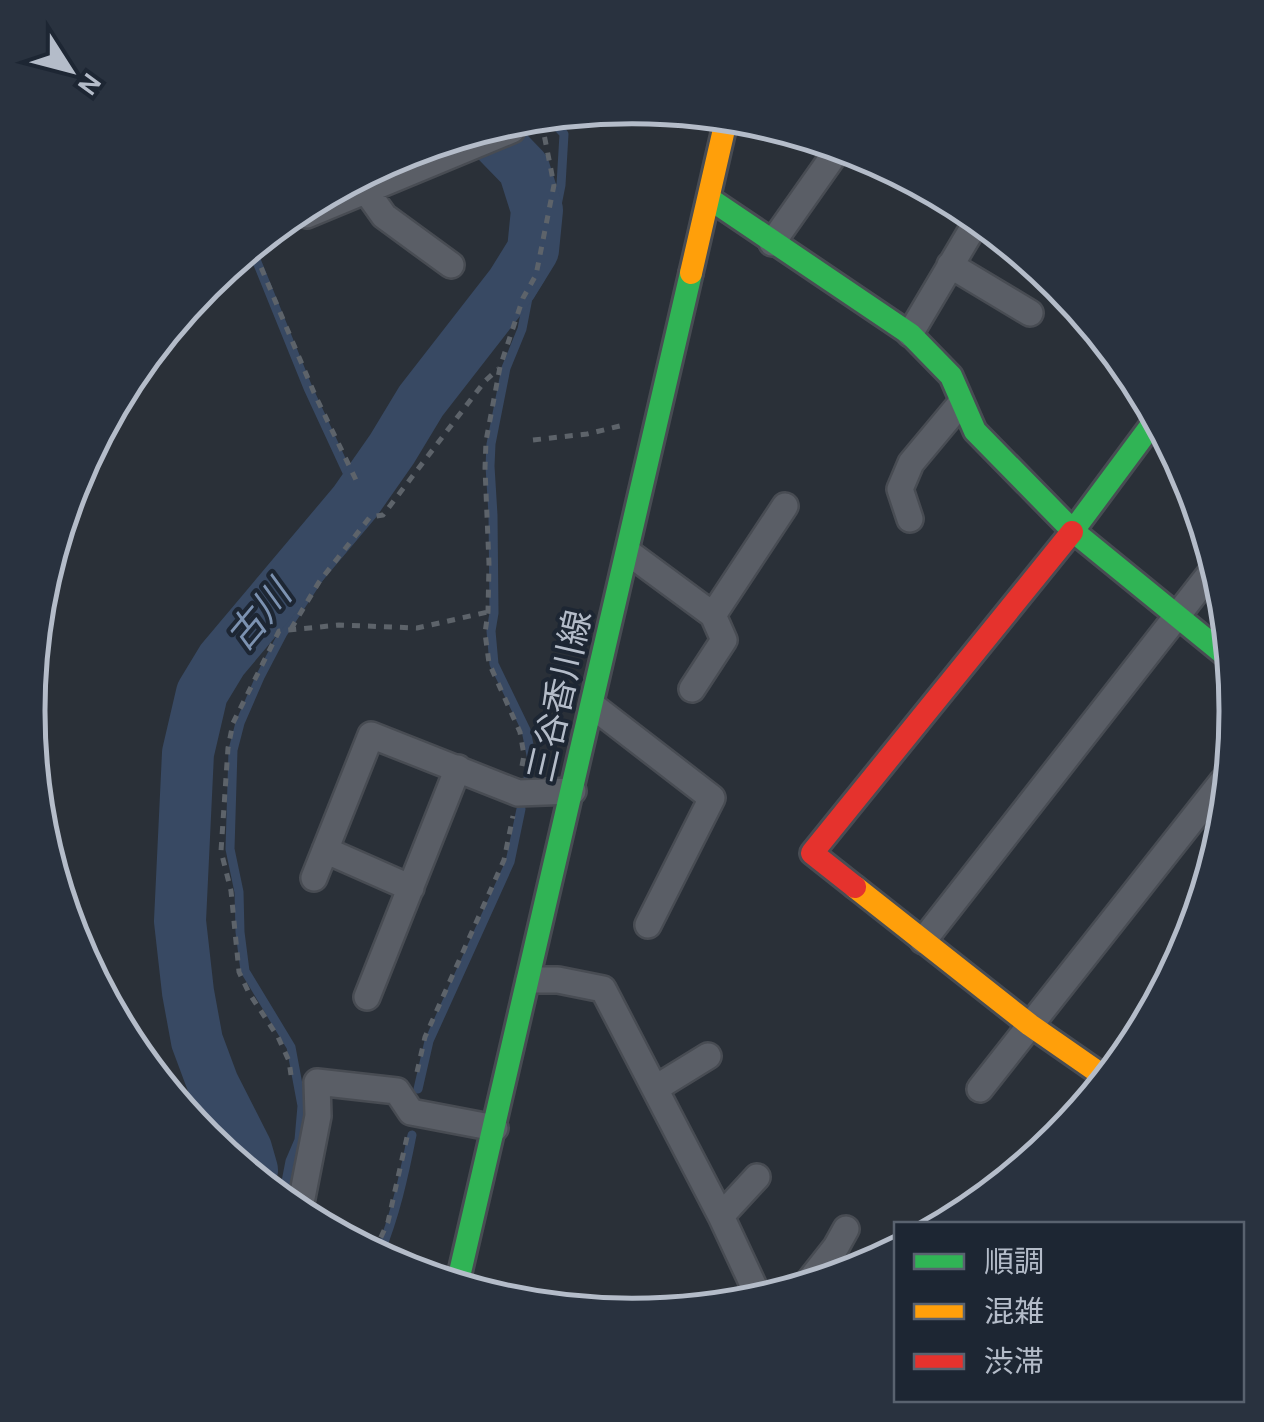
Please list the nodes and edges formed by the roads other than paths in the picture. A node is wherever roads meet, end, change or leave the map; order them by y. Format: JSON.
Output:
{"nodes":[{"id":1,"x":724,"y":131,"type":"edge"},
{"id":2,"x":457,"y":151,"type":"edge"},
{"id":3,"x":831,"y":159,"type":"edge"},
{"id":4,"x":367,"y":192,"type":"junction"},
{"id":5,"x":710,"y":199,"type":"junction"},
{"id":6,"x":340,"y":203,"type":"edge"},
{"id":7,"x":970,"y":232,"type":"edge"},
{"id":8,"x":772,"y":243,"type":"junction"},
{"id":9,"x":451,"y":265,"type":"dead end"},
{"id":10,"x":950,"y":266,"type":"junction"},
{"id":11,"x":1030,"y":313,"type":"dead end"},
{"id":12,"x":910,"y":334,"type":"junction"},
{"id":13,"x":961,"y":403,"type":"junction"},
{"id":14,"x":1147,"y":431,"type":"edge"},
{"id":15,"x":785,"y":506,"type":"dead end"},
{"id":16,"x":910,"y":518,"type":"dead end"},
{"id":17,"x":1072,"y":531,"type":"junction"},
{"id":18,"x":628,"y":553,"type":"junction"},
{"id":19,"x":1205,"y":582,"type":"edge"},
{"id":20,"x":713,"y":614,"type":"junction"},
{"id":21,"x":1177,"y":616,"type":"junction"},
{"id":22,"x":1215,"y":647,"type":"edge"},
{"id":23,"x":692,"y":690,"type":"dead end"},
{"id":24,"x":593,"y":706,"type":"junction"},
{"id":25,"x":458,"y":768,"type":"junction"},
{"id":26,"x":574,"y":791,"type":"junction"},
{"id":27,"x":1213,"y":793,"type":"edge"},
{"id":28,"x":325,"y":850,"type":"junction"},
{"id":29,"x":314,"y":878,"type":"dead end"},
{"id":30,"x":410,"y":888,"type":"junction"},
{"id":31,"x":648,"y":925,"type":"dead end"},
{"id":32,"x":923,"y":941,"type":"junction"},
{"id":33,"x":529,"y":980,"type":"junction"},
{"id":34,"x":366,"y":997,"type":"dead end"},
{"id":35,"x":1030,"y":1025,"type":"junction"},
{"id":36,"x":708,"y":1056,"type":"dead end"},
{"id":37,"x":1096,"y":1071,"type":"edge"},
{"id":38,"x":656,"y":1088,"type":"junction"},
{"id":39,"x":980,"y":1089,"type":"dead end"},
{"id":40,"x":495,"y":1128,"type":"junction"},
{"id":41,"x":757,"y":1178,"type":"dead end"},
{"id":42,"x":302,"y":1196,"type":"edge"},
{"id":43,"x":721,"y":1216,"type":"junction"},
{"id":44,"x":846,"y":1229,"type":"dead end"},
{"id":45,"x":820,"y":1267,"type":"edge"},
{"id":46,"x":460,"y":1272,"type":"edge"},
{"id":47,"x":753,"y":1285,"type":"edge"}],
"edges":[{"from":1,"to":5,"type":"street","name":"三谷香川線"},
{"from":2,"to":4,"type":"street"},
{"from":3,"to":8,"type":"street"},
{"from":4,"to":6,"type":"street"},
{"from":4,"to":9,"type":"street"},
{"from":5,"to":8,"type":"street"},
{"from":5,"to":18,"type":"street","name":"三谷香川線"},
{"from":7,"to":10,"type":"street"},
{"from":8,"to":12,"type":"street"},
{"from":10,"to":11,"type":"street"},
{"from":10,"to":12,"type":"street"},
{"from":12,"to":13,"type":"street"},
{"from":13,"to":16,"type":"street"},
{"from":13,"to":17,"type":"street"},
{"from":14,"to":17,"type":"street"},
{"from":15,"to":20,"type":"street"},
{"from":17,"to":21,"type":"street"},
{"from":17,"to":32,"type":"street"},
{"from":18,"to":20,"type":"street"},
{"from":18,"to":24,"type":"street","name":"三谷香川線"},
{"from":19,"to":21,"type":"street"},
{"from":20,"to":23,"type":"street"},
{"from":21,"to":22,"type":"street"},
{"from":21,"to":32,"type":"street"},
{"from":24,"to":26,"type":"street","name":"三谷香川線"},
{"from":24,"to":31,"type":"street"},
{"from":25,"to":26,"type":"street"},
{"from":25,"to":28,"type":"street"},
{"from":25,"to":30,"type":"street"},
{"from":26,"to":33,"type":"street","name":"三谷香川線"},
{"from":27,"to":35,"type":"street"},
{"from":28,"to":29,"type":"street"},
{"from":28,"to":30,"type":"street"},
{"from":30,"to":34,"type":"street"},
{"from":32,"to":35,"type":"street"},
{"from":33,"to":38,"type":"street"},
{"from":33,"to":40,"type":"street","name":"三谷香川線"},
{"from":35,"to":37,"type":"street"},
{"from":35,"to":39,"type":"street"},
{"from":36,"to":38,"type":"street"},
{"from":38,"to":43,"type":"street"},
{"from":40,"to":42,"type":"street"},
{"from":40,"to":46,"type":"street","name":"三谷香川線"},
{"from":41,"to":43,"type":"street"},
{"from":43,"to":47,"type":"street"},
{"from":44,"to":45,"type":"street"}]}
